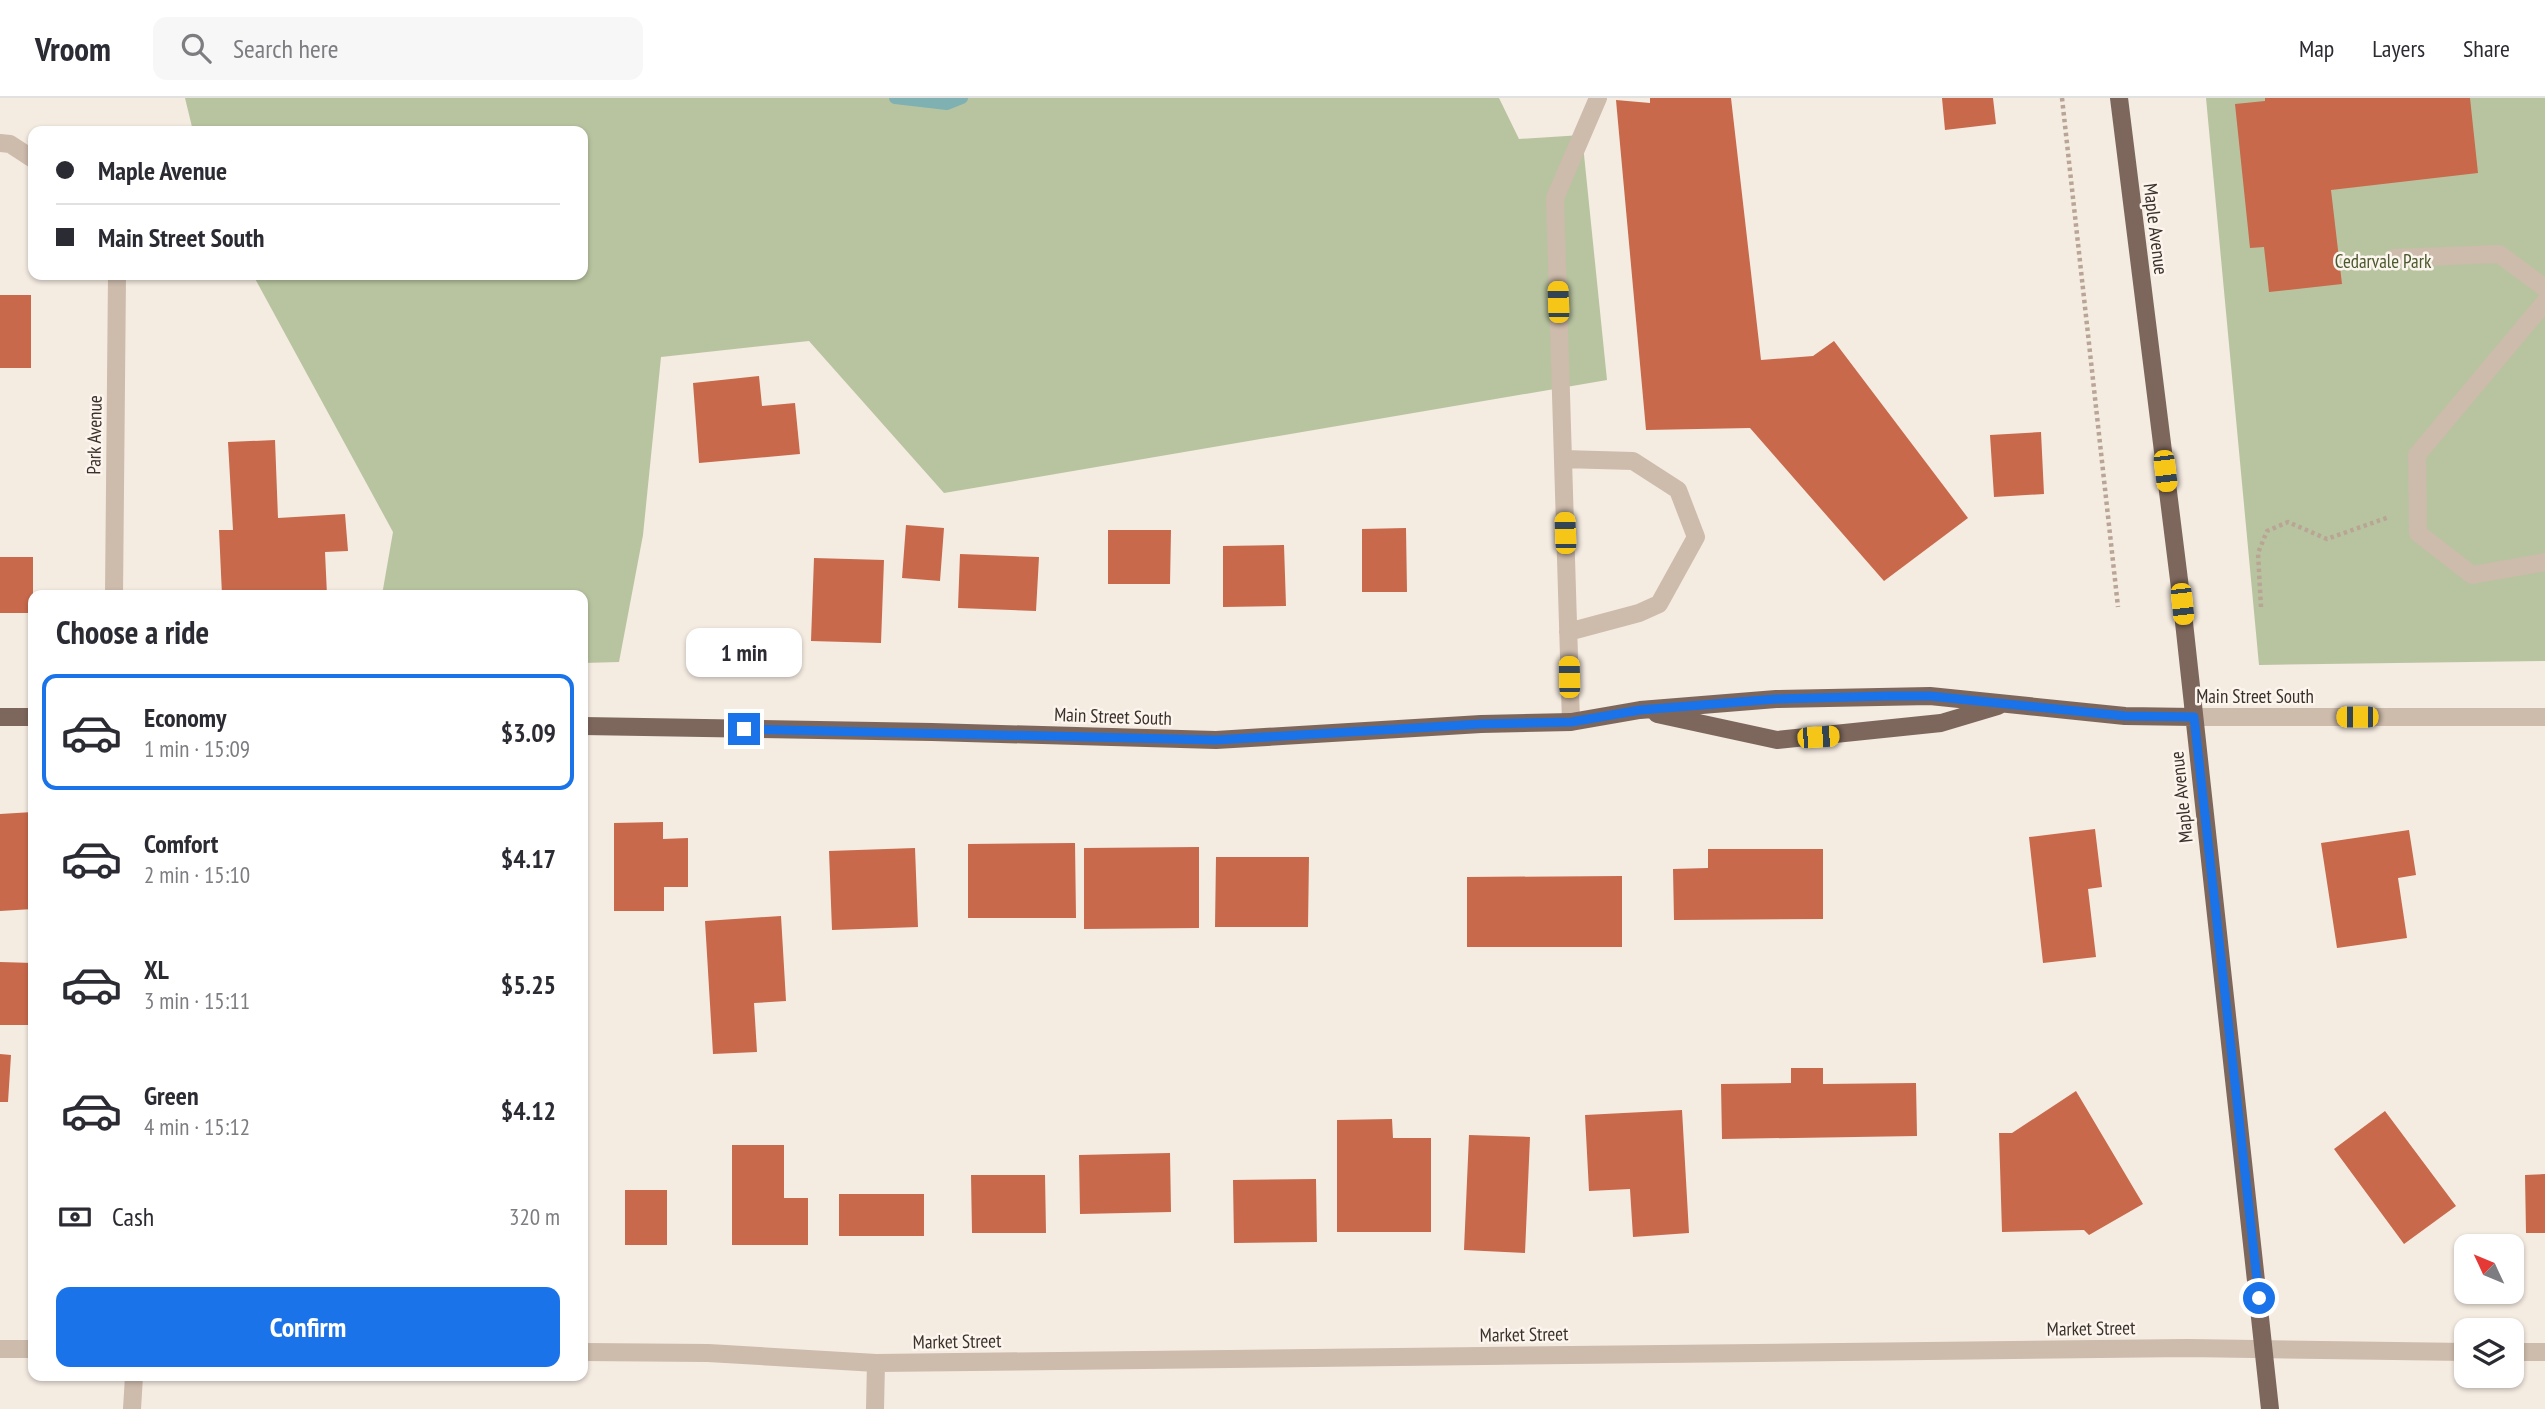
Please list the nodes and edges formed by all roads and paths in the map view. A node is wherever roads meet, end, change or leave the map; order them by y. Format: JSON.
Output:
{"nodes":[{"id":1,"x":1598,"y":98,"type":"edge"},
{"id":2,"x":2063,"y":98,"type":"edge"},
{"id":3,"x":2119,"y":98,"type":"edge"},
{"id":4,"x":0,"y":143,"type":"edge"},
{"id":5,"x":28,"y":156,"type":"edge"},
{"id":6,"x":2394,"y":258,"type":"dead end"},
{"id":7,"x":117,"y":280,"type":"edge"},
{"id":8,"x":2545,"y":288,"type":"edge"},
{"id":9,"x":2545,"y":302,"type":"edge"},
{"id":10,"x":1563,"y":458,"type":"junction"},
{"id":11,"x":2417,"y":507,"type":"junction"},
{"id":12,"x":2545,"y":562,"type":"edge"},
{"id":13,"x":114,"y":590,"type":"edge"},
{"id":14,"x":2118,"y":607,"type":"dead end"},
{"id":15,"x":2261,"y":607,"type":"dead end"},
{"id":16,"x":1568,"y":632,"type":"junction"},
{"id":17,"x":2008,"y":703,"type":"junction"},
{"id":18,"x":1640,"y":710,"type":"junction"},
{"id":19,"x":0,"y":717,"type":"edge"},
{"id":20,"x":2194,"y":717,"type":"junction"},
{"id":21,"x":2545,"y":717,"type":"edge"},
{"id":22,"x":28,"y":718,"type":"edge"},
{"id":23,"x":1571,"y":722,"type":"junction"},
{"id":24,"x":588,"y":726,"type":"edge"},
{"id":25,"x":2265,"y":1348,"type":"junction"},
{"id":26,"x":0,"y":1349,"type":"edge"},
{"id":27,"x":28,"y":1349,"type":"edge"},
{"id":28,"x":588,"y":1352,"type":"edge"},
{"id":29,"x":2454,"y":1352,"type":"edge"},
{"id":30,"x":2524,"y":1352,"type":"edge"},
{"id":31,"x":2545,"y":1352,"type":"edge"},
{"id":32,"x":876,"y":1363,"type":"junction"},
{"id":33,"x":134,"y":1381,"type":"edge"},
{"id":34,"x":132,"y":1409,"type":"edge"},
{"id":35,"x":875,"y":1409,"type":"edge"},
{"id":36,"x":2270,"y":1409,"type":"edge"}],
"edges":[{"from":1,"to":10,"type":"street"},
{"from":2,"to":14,"type":"path"},
{"from":3,"to":20,"type":"main road","name":"Maple Avenue"},
{"from":4,"to":5,"type":"street"},
{"from":6,"to":8,"type":"street"},
{"from":7,"to":13,"type":"street","name":"Park Avenue"},
{"from":9,"to":11,"type":"street"},
{"from":10,"to":16,"type":"street"},
{"from":10,"to":16,"type":"street"},
{"from":11,"to":12,"type":"street"},
{"from":11,"to":15,"type":"path"},
{"from":16,"to":23,"type":"street"},
{"from":17,"to":18,"type":"main road","name":"Main Street South"},
{"from":17,"to":18,"type":"main road","name":"Main Street South"},
{"from":17,"to":20,"type":"main road","name":"Main Street South"},
{"from":18,"to":23,"type":"main road","name":"Main Street South"},
{"from":19,"to":22,"type":"main road"},
{"from":20,"to":21,"type":"street","name":"Main Street South"},
{"from":20,"to":25,"type":"main road","name":"Maple Avenue"},
{"from":23,"to":24,"type":"main road","name":"Main Street South"},
{"from":25,"to":29,"type":"street","name":"Market Street"},
{"from":25,"to":32,"type":"street","name":"Market Street"},
{"from":25,"to":36,"type":"main road","name":"Maple Avenue"},
{"from":26,"to":27,"type":"street"},
{"from":28,"to":32,"type":"street","name":"Market Street"},
{"from":30,"to":31,"type":"street"},
{"from":32,"to":35,"type":"street"},
{"from":33,"to":34,"type":"street"}]}
